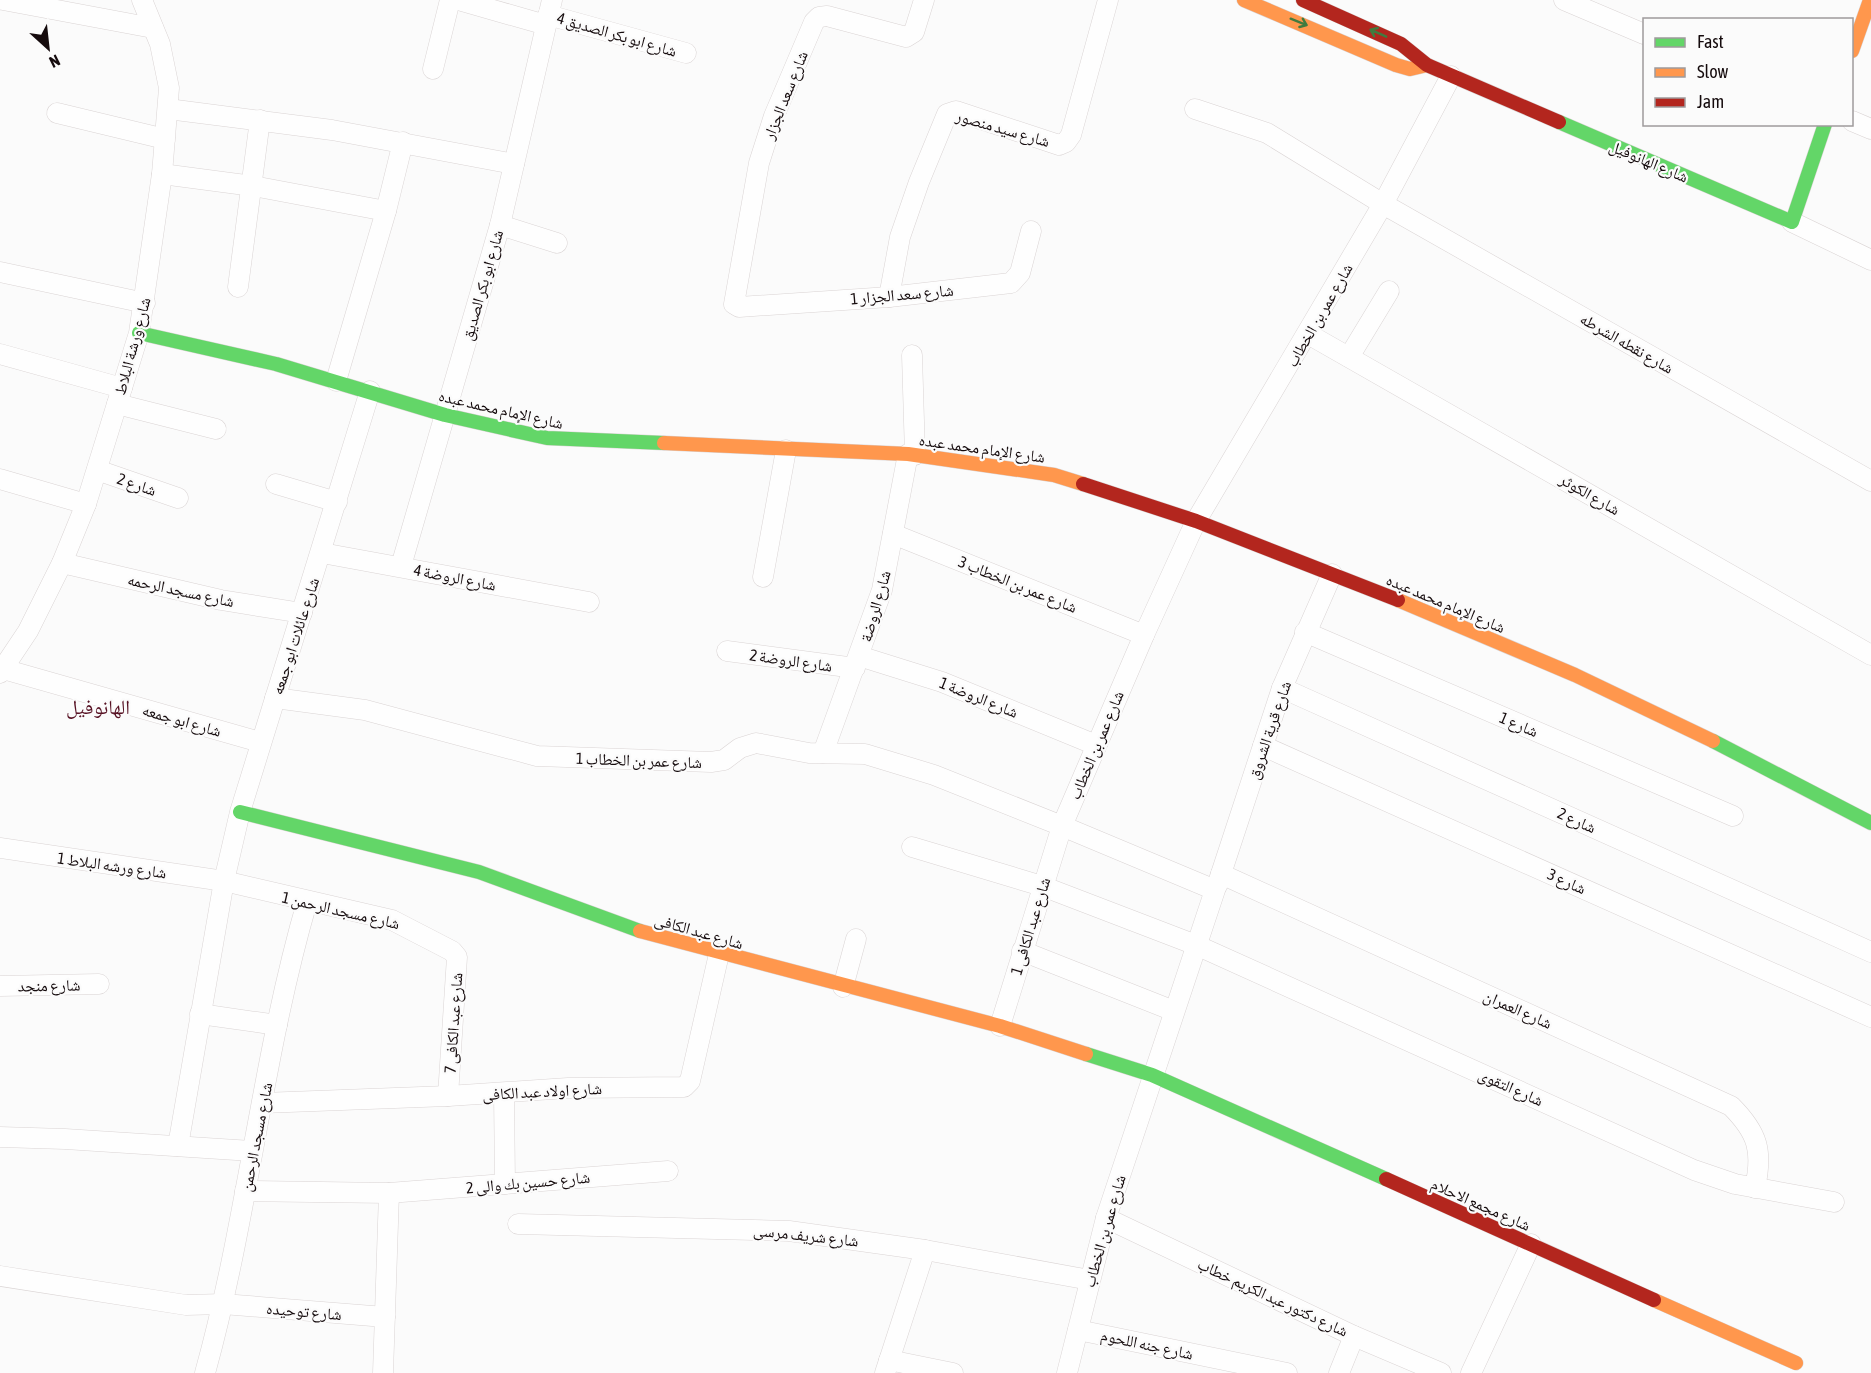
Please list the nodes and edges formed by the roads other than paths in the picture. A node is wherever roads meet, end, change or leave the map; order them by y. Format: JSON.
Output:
{"nodes":[{"id":1,"x":3,"y":0,"type":"edge"},
{"id":2,"x":142,"y":0,"type":"edge"},
{"id":3,"x":450,"y":0,"type":"edge"},
{"id":4,"x":458,"y":0,"type":"edge"},
{"id":5,"x":924,"y":0,"type":"edge"},
{"id":6,"x":1108,"y":0,"type":"edge"},
{"id":7,"x":1245,"y":0,"type":"edge"},
{"id":8,"x":1303,"y":0,"type":"edge"},
{"id":9,"x":1564,"y":0,"type":"edge"},
{"id":10,"x":1870,"y":0,"type":"edge"},
{"id":11,"x":549,"y":13,"type":"edge"},
{"id":12,"x":153,"y":28,"type":"junction"},
{"id":13,"x":1643,"y":34,"type":"edge"},
{"id":14,"x":1853,"y":46,"type":"edge"},
{"id":15,"x":686,"y":53,"type":"dead end"},
{"id":16,"x":1426,"y":64,"type":"junction"},
{"id":17,"x":433,"y":69,"type":"dead end"},
{"id":18,"x":1451,"y":76,"type":"junction"},
{"id":19,"x":168,"y":109,"type":"junction"},
{"id":20,"x":1195,"y":109,"type":"dead end"},
{"id":21,"x":57,"y":113,"type":"dead end"},
{"id":22,"x":260,"y":120,"type":"junction"},
{"id":23,"x":1853,"y":122,"type":"edge"},
{"id":24,"x":1824,"y":126,"type":"edge"},
{"id":25,"x":1871,"y":129,"type":"edge"},
{"id":26,"x":165,"y":139,"type":"junction"},
{"id":27,"x":402,"y":142,"type":"junction"},
{"id":28,"x":514,"y":164,"type":"junction"},
{"id":29,"x":162,"y":174,"type":"junction"},
{"id":30,"x":253,"y":186,"type":"junction"},
{"id":31,"x":1383,"y":204,"type":"junction"},
{"id":32,"x":386,"y":210,"type":"junction"},
{"id":33,"x":1792,"y":222,"type":"junction"},
{"id":34,"x":500,"y":225,"type":"junction"},
{"id":35,"x":1031,"y":231,"type":"dead end"},
{"id":36,"x":557,"y":243,"type":"dead end"},
{"id":37,"x":1871,"y":260,"type":"edge"},
{"id":38,"x":0,"y":272,"type":"edge"},
{"id":39,"x":238,"y":287,"type":"dead end"},
{"id":40,"x":1389,"y":291,"type":"dead end"},
{"id":41,"x":889,"y":297,"type":"junction"},
{"id":42,"x":145,"y":303,"type":"junction"},
{"id":43,"x":736,"y":306,"type":"joint"},
{"id":44,"x":139,"y":333,"type":"junction"},
{"id":45,"x":1308,"y":334,"type":"junction"},
{"id":46,"x":0,"y":354,"type":"edge"},
{"id":47,"x":912,"y":355,"type":"dead end"},
{"id":48,"x":1349,"y":357,"type":"junction"},
{"id":49,"x":336,"y":381,"type":"junction"},
{"id":50,"x":370,"y":391,"type":"junction"},
{"id":51,"x":119,"y":396,"type":"junction"},
{"id":52,"x":445,"y":415,"type":"junction"},
{"id":53,"x":216,"y":429,"type":"dead end"},
{"id":54,"x":786,"y":450,"type":"junction"},
{"id":55,"x":912,"y":454,"type":"junction"},
{"id":56,"x":96,"y":470,"type":"junction"},
{"id":57,"x":0,"y":479,"type":"edge"},
{"id":58,"x":1871,"y":481,"type":"edge"},
{"id":59,"x":276,"y":484,"type":"dead end"},
{"id":60,"x":178,"y":498,"type":"dead end"},
{"id":61,"x":337,"y":502,"type":"junction"},
{"id":62,"x":86,"y":504,"type":"junction"},
{"id":63,"x":1196,"y":521,"type":"junction"},
{"id":64,"x":892,"y":534,"type":"junction"},
{"id":65,"x":322,"y":553,"type":"junction"},
{"id":66,"x":62,"y":563,"type":"junction"},
{"id":67,"x":401,"y":566,"type":"junction"},
{"id":68,"x":1332,"y":574,"type":"junction"},
{"id":69,"x":763,"y":577,"type":"dead end"},
{"id":70,"x":588,"y":602,"type":"dead end"},
{"id":71,"x":302,"y":613,"type":"junction"},
{"id":72,"x":1305,"y":632,"type":"junction"},
{"id":73,"x":1144,"y":635,"type":"junction"},
{"id":74,"x":727,"y":651,"type":"dead end"},
{"id":75,"x":1871,"y":655,"type":"edge"},
{"id":76,"x":857,"y":662,"type":"junction"},
{"id":77,"x":1,"y":670,"type":"edge"},
{"id":78,"x":1282,"y":688,"type":"junction"},
{"id":79,"x":275,"y":698,"type":"junction"},
{"id":80,"x":261,"y":742,"type":"junction"},
{"id":81,"x":1096,"y":745,"type":"junction"},
{"id":82,"x":1263,"y":746,"type":"junction"},
{"id":83,"x":823,"y":753,"type":"junction"},
{"id":84,"x":240,"y":812,"type":"junction"},
{"id":85,"x":1733,"y":816,"type":"dead end"},
{"id":86,"x":1871,"y":823,"type":"edge"},
{"id":87,"x":1062,"y":826,"type":"junction"},
{"id":88,"x":912,"y":847,"type":"dead end"},
{"id":89,"x":0,"y":848,"type":"edge"},
{"id":90,"x":224,"y":881,"type":"junction"},
{"id":91,"x":1218,"y":882,"type":"junction"},
{"id":92,"x":1042,"y":886,"type":"junction"},
{"id":93,"x":307,"y":902,"type":"junction"},
{"id":94,"x":856,"y":939,"type":"dead end"},
{"id":95,"x":1197,"y":945,"type":"junction"},
{"id":96,"x":452,"y":951,"type":"joint"},
{"id":97,"x":1022,"y":951,"type":"junction"},
{"id":98,"x":1871,"y":952,"type":"edge"},
{"id":99,"x":719,"y":954,"type":"junction"},
{"id":100,"x":99,"y":984,"type":"dead end"},
{"id":101,"x":0,"y":986,"type":"edge"},
{"id":102,"x":843,"y":987,"type":"junction"},
{"id":103,"x":1174,"y":1011,"type":"junction"},
{"id":104,"x":200,"y":1014,"type":"junction"},
{"id":105,"x":1871,"y":1017,"type":"edge"},
{"id":106,"x":277,"y":1025,"type":"junction"},
{"id":107,"x":1000,"y":1026,"type":"junction"},
{"id":108,"x":1152,"y":1075,"type":"junction"},
{"id":109,"x":504,"y":1093,"type":"junction"},
{"id":110,"x":448,"y":1096,"type":"junction"},
{"id":111,"x":262,"y":1103,"type":"junction"},
{"id":112,"x":0,"y":1137,"type":"edge"},
{"id":113,"x":178,"y":1146,"type":"junction"},
{"id":114,"x":252,"y":1151,"type":"junction"},
{"id":115,"x":668,"y":1171,"type":"dead end"},
{"id":116,"x":505,"y":1184,"type":"junction"},
{"id":117,"x":1755,"y":1188,"type":"junction"},
{"id":118,"x":245,"y":1191,"type":"junction"},
{"id":119,"x":389,"y":1193,"type":"junction"},
{"id":120,"x":1834,"y":1202,"type":"dead end"},
{"id":121,"x":1106,"y":1218,"type":"junction"},
{"id":122,"x":518,"y":1224,"type":"dead end"},
{"id":123,"x":1531,"y":1244,"type":"junction"},
{"id":124,"x":925,"y":1250,"type":"junction"},
{"id":125,"x":0,"y":1276,"type":"edge"},
{"id":126,"x":1090,"y":1280,"type":"junction"},
{"id":127,"x":223,"y":1305,"type":"junction"},
{"id":128,"x":385,"y":1317,"type":"junction"},
{"id":129,"x":1078,"y":1330,"type":"junction"},
{"id":130,"x":1354,"y":1336,"type":"junction"},
{"id":131,"x":1796,"y":1363,"type":"dead end"},
{"id":132,"x":887,"y":1366,"type":"edge"},
{"id":133,"x":205,"y":1373,"type":"edge"},
{"id":134,"x":383,"y":1373,"type":"edge"},
{"id":135,"x":953,"y":1373,"type":"edge"},
{"id":136,"x":1067,"y":1373,"type":"edge"},
{"id":137,"x":1287,"y":1373,"type":"edge"},
{"id":138,"x":1340,"y":1373,"type":"edge"},
{"id":139,"x":1441,"y":1373,"type":"edge"},
{"id":140,"x":1471,"y":1373,"type":"edge"}],
"edges":[{"from":1,"to":12,"type":"street"},
{"from":2,"to":12,"type":"street","name":"شارع ورشة البلاط"},
{"from":3,"to":17,"type":"street"},
{"from":4,"to":11,"type":"street","name":"شارع ابو بكر الصديق 4"},
{"from":5,"to":43,"type":"street","name":"شارع سعد الجزار"},
{"from":6,"to":41,"type":"street","name":"شارع سيد منصور"},
{"from":7,"to":16,"type":"street","name":"شارع الهانوفيل","one_way":true},
{"from":16,"to":8,"type":"street","name":"شارع الهانوفيل","one_way":true},
{"from":9,"to":13,"type":"street"},
{"from":10,"to":14,"type":"street"},
{"from":11,"to":15,"type":"street","name":"شارع ابو بكر الصديق 4"},
{"from":11,"to":28,"type":"street","name":"شارع ابو بكر الصديق"},
{"from":12,"to":19,"type":"street","name":"شارع ورشة البلاط"},
{"from":16,"to":18,"type":"street","name":"شارع الهانوفيل"},
{"from":18,"to":31,"type":"street","name":"شارع عمر بن الخطاب"},
{"from":18,"to":33,"type":"street","name":"شارع الهانوفيل"},
{"from":19,"to":22,"type":"street"},
{"from":19,"to":26,"type":"street","name":"شارع ورشة البلاط"},
{"from":20,"to":31,"type":"street","name":"شارع نقطه الشرطه"},
{"from":21,"to":26,"type":"street"},
{"from":22,"to":27,"type":"street"},
{"from":22,"to":30,"type":"street"},
{"from":23,"to":25,"type":"street"},
{"from":24,"to":33,"type":"street"},
{"from":26,"to":29,"type":"street","name":"شارع ورشة البلاط"},
{"from":27,"to":28,"type":"street"},
{"from":27,"to":32,"type":"street"},
{"from":28,"to":34,"type":"street","name":"شارع ابو بكر الصديق"},
{"from":29,"to":30,"type":"street"},
{"from":29,"to":42,"type":"street","name":"شارع ورشة البلاط"},
{"from":30,"to":32,"type":"street"},
{"from":30,"to":39,"type":"street"},
{"from":31,"to":45,"type":"street","name":"شارع عمر بن الخطاب"},
{"from":31,"to":58,"type":"street","name":"شارع نقطه الشرطه"},
{"from":32,"to":49,"type":"street"},
{"from":33,"to":37,"type":"street","name":"شارع الهانوفيل"},
{"from":34,"to":36,"type":"street"},
{"from":34,"to":52,"type":"street","name":"شارع ابو بكر الصديق"},
{"from":35,"to":41,"type":"street","name":"شارع سعد الجزار 1"},
{"from":38,"to":42,"type":"street"},
{"from":40,"to":48,"type":"street"},
{"from":41,"to":43,"type":"street","name":"شارع سعد الجزار 1"},
{"from":42,"to":44,"type":"street","name":"شارع ورشة البلاط"},
{"from":44,"to":49,"type":"street","name":"شارع الإمام محمد عبده"},
{"from":44,"to":51,"type":"street","name":"شارع ورشة البلاط"},
{"from":45,"to":48,"type":"street","name":"شارع الكوثر"},
{"from":45,"to":63,"type":"street","name":"شارع عمر بن الخطاب"},
{"from":46,"to":51,"type":"street"},
{"from":47,"to":55,"type":"street","name":"شارع الروضة"},
{"from":48,"to":75,"type":"street","name":"شارع الكوثر"},
{"from":49,"to":50,"type":"street","name":"شارع الإمام محمد عبده"},
{"from":50,"to":52,"type":"street","name":"شارع الإمام محمد عبده"},
{"from":50,"to":61,"type":"street","name":"شارع عائلات ابو جمعه"},
{"from":51,"to":53,"type":"street"},
{"from":51,"to":56,"type":"street","name":"شارع ورشة البلاط"},
{"from":52,"to":54,"type":"street","name":"شارع الإمام محمد عبده"},
{"from":52,"to":67,"type":"street","name":"شارع ابو بكر الصديق"},
{"from":54,"to":55,"type":"street","name":"شارع الإمام محمد عبده"},
{"from":54,"to":69,"type":"street"},
{"from":55,"to":63,"type":"street","name":"شارع الإمام محمد عبده"},
{"from":55,"to":64,"type":"street","name":"شارع الروضة"},
{"from":56,"to":60,"type":"street","name":"شارع 2"},
{"from":56,"to":62,"type":"street","name":"شارع ورشة البلاط"},
{"from":57,"to":62,"type":"street"},
{"from":59,"to":61,"type":"street"},
{"from":61,"to":65,"type":"street","name":"شارع عائلات ابو جمعه"},
{"from":62,"to":66,"type":"street","name":"شارع ورشة البلاط"},
{"from":63,"to":68,"type":"street","name":"شارع الإمام محمد عبده"},
{"from":63,"to":73,"type":"street","name":"شارع عمر بن الخطاب"},
{"from":64,"to":73,"type":"street","name":"شارع عمر بن الخطاب 3"},
{"from":64,"to":76,"type":"street","name":"شارع الروضة"},
{"from":65,"to":67,"type":"street","name":"شارع الروضة 4"},
{"from":65,"to":71,"type":"street","name":"شارع عائلات ابو جمعه"},
{"from":66,"to":71,"type":"street","name":"شارع مسجد الرحمه"},
{"from":66,"to":77,"type":"street","name":"شارع ورشة البلاط"},
{"from":67,"to":70,"type":"street","name":"شارع الروضة 4"},
{"from":68,"to":72,"type":"street","name":"شارع قرية الشروق"},
{"from":68,"to":86,"type":"street","name":"شارع الإمام محمد عبده"},
{"from":71,"to":79,"type":"street","name":"شارع عائلات ابو جمعه"},
{"from":72,"to":78,"type":"street","name":"شارع قرية الشروق"},
{"from":72,"to":85,"type":"street","name":"شارع 1"},
{"from":73,"to":81,"type":"street","name":"شارع عمر بن الخطاب"},
{"from":74,"to":76,"type":"street","name":"شارع الروضة 2"},
{"from":76,"to":81,"type":"street","name":"شارع الروضة 1"},
{"from":76,"to":83,"type":"street","name":"شارع الروضة"},
{"from":77,"to":80,"type":"street","name":"شارع ابو جمعه"},
{"from":78,"to":82,"type":"street","name":"شارع قرية الشروق"},
{"from":78,"to":98,"type":"street","name":"شارع 2"},
{"from":79,"to":80,"type":"street","name":"شارع عائلات ابو جمعه"},
{"from":79,"to":83,"type":"street","name":"شارع عمر بن الخطاب 1"},
{"from":80,"to":84,"type":"street","name":"شارع عائلات ابو جمعه"},
{"from":81,"to":87,"type":"street","name":"شارع عمر بن الخطاب"},
{"from":82,"to":91,"type":"street","name":"شارع قرية الشروق"},
{"from":82,"to":105,"type":"street","name":"شارع 3"},
{"from":83,"to":87,"type":"street","name":"شارع عمر بن الخطاب 1"},
{"from":84,"to":90,"type":"street","name":"شارع عائلات ابو جمعه"},
{"from":84,"to":99,"type":"street","name":"شارع عبد الكافى"},
{"from":87,"to":91,"type":"street"},
{"from":87,"to":92,"type":"street","name":"شارع عبد الكافى 1"},
{"from":88,"to":92,"type":"street","name":"شارع التقوى"},
{"from":89,"to":90,"type":"street","name":"شارع ورشه البلاط 1"},
{"from":90,"to":93,"type":"street","name":"شارع مسجد الرحمن 1"},
{"from":90,"to":104,"type":"street","name":"شارع عائلات ابو جمعه"},
{"from":91,"to":95,"type":"street","name":"شارع عمر بن الخطاب"},
{"from":91,"to":117,"type":"street","name":"شارع العمران"},
{"from":92,"to":95,"type":"street","name":"شارع التقوى"},
{"from":92,"to":97,"type":"street","name":"شارع عبد الكافى 1"},
{"from":93,"to":96,"type":"street","name":"شارع مسجد الرحمن 1"},
{"from":93,"to":106,"type":"street","name":"شارع مسجد الرحمن"},
{"from":94,"to":102,"type":"street"},
{"from":95,"to":103,"type":"street","name":"شارع عمر بن الخطاب"},
{"from":95,"to":117,"type":"street","name":"شارع التقوى"},
{"from":96,"to":110,"type":"street","name":"شارع عبد الكافى 7"},
{"from":97,"to":103,"type":"street"},
{"from":97,"to":107,"type":"street","name":"شارع عبد الكافى 1"},
{"from":99,"to":102,"type":"street","name":"شارع عبد الكافى"},
{"from":99,"to":109,"type":"street","name":"شارع اولاد عبد الكافى"},
{"from":100,"to":101,"type":"street","name":"شارع منجد"},
{"from":102,"to":107,"type":"street","name":"شارع عبد الكافى"},
{"from":103,"to":108,"type":"street","name":"شارع عمر بن الخطاب"},
{"from":104,"to":106,"type":"street"},
{"from":104,"to":113,"type":"street","name":"شارع عائلات ابو جمعه"},
{"from":106,"to":111,"type":"street","name":"شارع مسجد الرحمن"},
{"from":107,"to":108,"type":"street","name":"شارع عبد الكافى"},
{"from":108,"to":121,"type":"street","name":"شارع عمر بن الخطاب"},
{"from":108,"to":123,"type":"street","name":"شارع مجمع الاحلام"},
{"from":109,"to":110,"type":"street","name":"شارع اولاد عبد الكافى"},
{"from":109,"to":116,"type":"street"},
{"from":110,"to":111,"type":"street","name":"شارع اولاد عبد الكافى"},
{"from":111,"to":114,"type":"street","name":"شارع مسجد الرحمن"},
{"from":112,"to":113,"type":"street"},
{"from":113,"to":114,"type":"street"},
{"from":114,"to":118,"type":"street","name":"شارع مسجد الرحمن"},
{"from":115,"to":116,"type":"street","name":"شارع حسين بك والى 2"},
{"from":116,"to":119,"type":"street","name":"شارع حسين بك والى 2"},
{"from":117,"to":120,"type":"street","name":"شارع التقوى"},
{"from":118,"to":119,"type":"street","name":"شارع حسين بك والى 2"},
{"from":118,"to":127,"type":"street","name":"شارع مسجد الرحمن"},
{"from":119,"to":128,"type":"street"},
{"from":121,"to":126,"type":"street","name":"شارع عمر بن الخطاب"},
{"from":121,"to":130,"type":"street","name":"شارع دكتور عبد الكريم خطاب"},
{"from":122,"to":124,"type":"street","name":"شارع شريف مرسى"},
{"from":123,"to":131,"type":"street","name":"شارع مجمع الاحلام"},
{"from":123,"to":140,"type":"street"},
{"from":124,"to":126,"type":"street","name":"شارع شريف مرسى"},
{"from":124,"to":132,"type":"street"},
{"from":125,"to":127,"type":"street","name":"شارع توحيده"},
{"from":126,"to":129,"type":"street","name":"شارع عمر بن الخطاب"},
{"from":127,"to":128,"type":"street","name":"شارع توحيده"},
{"from":127,"to":133,"type":"street","name":"شارع مسجد الرحمن"},
{"from":128,"to":134,"type":"street"},
{"from":129,"to":136,"type":"street","name":"شارع عمر بن الخطاب"},
{"from":129,"to":137,"type":"street","name":"شارع جنه اللحوم"},
{"from":130,"to":138,"type":"street"},
{"from":130,"to":139,"type":"street","name":"شارع دكتور عبد الكريم خطاب"},
{"from":132,"to":135,"type":"street"}]}
